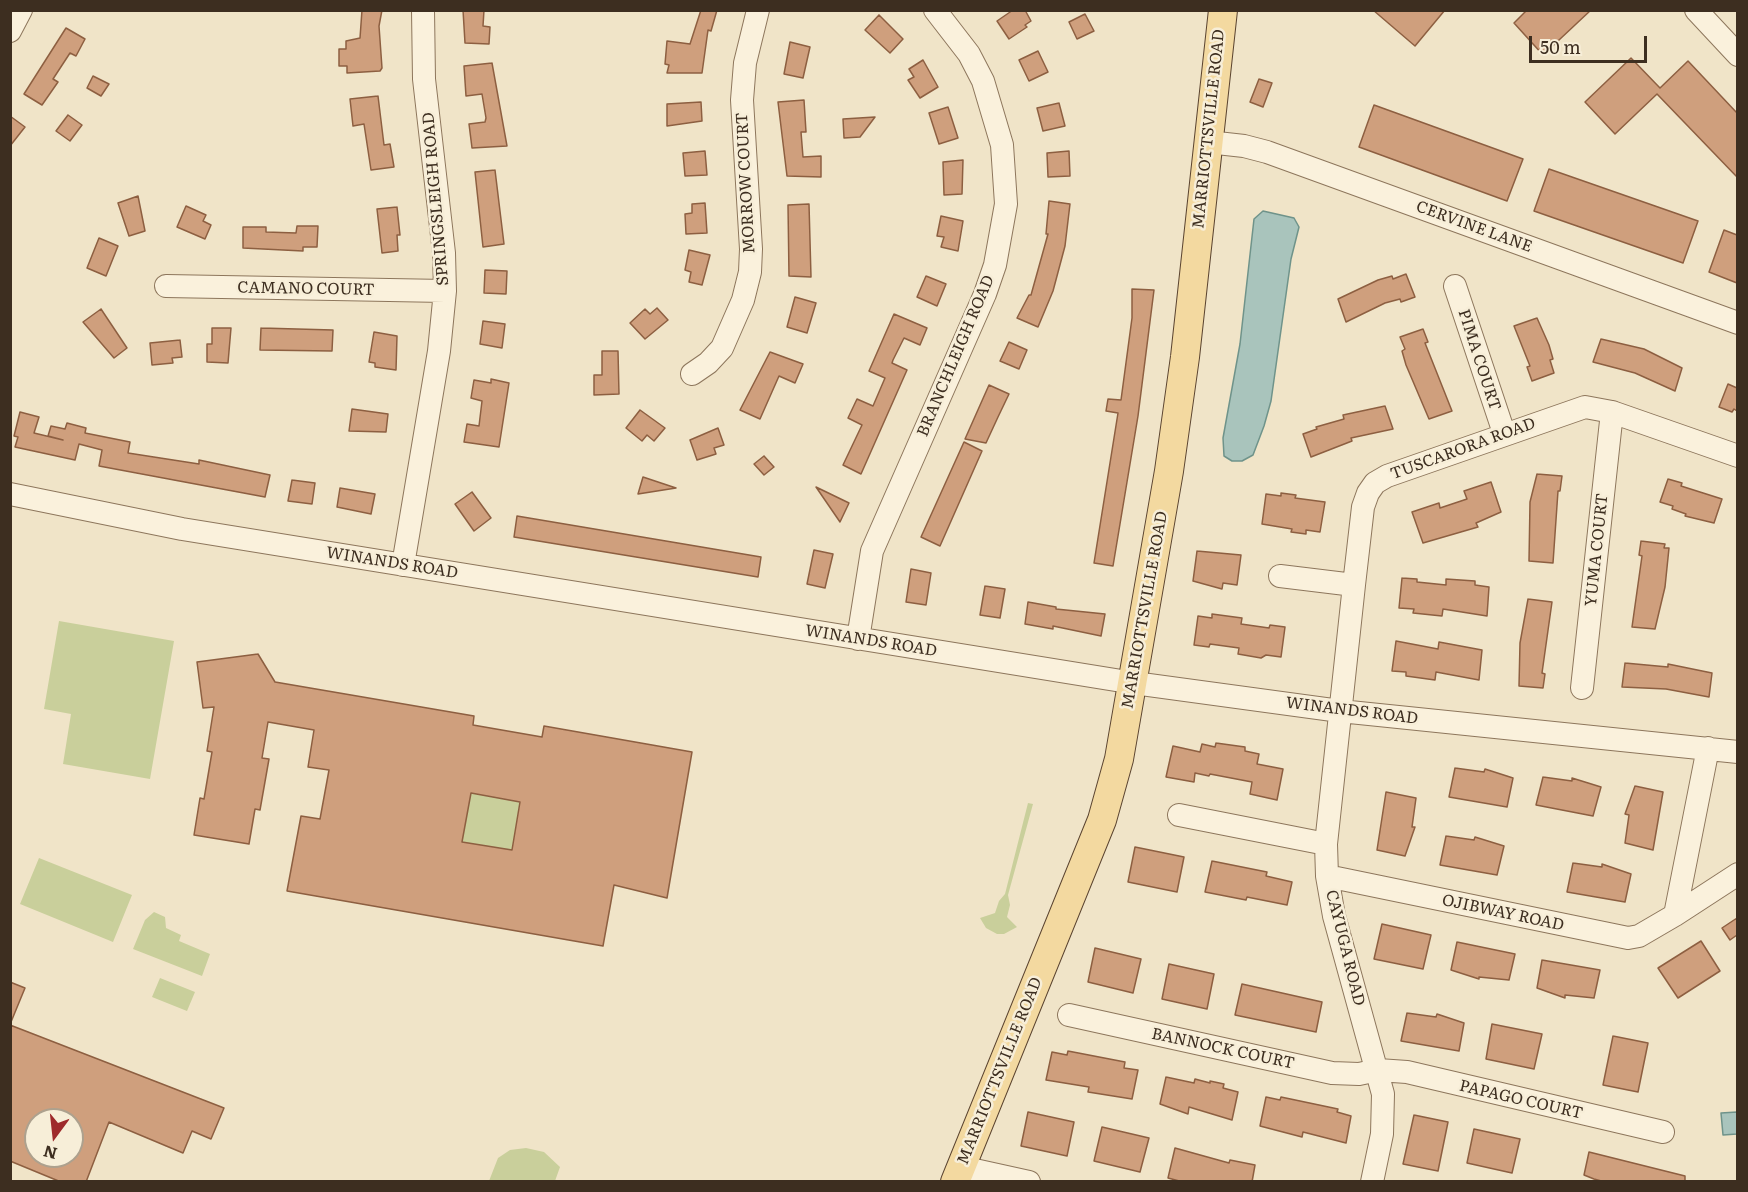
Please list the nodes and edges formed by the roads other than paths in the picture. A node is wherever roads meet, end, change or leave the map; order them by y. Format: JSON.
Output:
{"nodes":[{"id":1,"x":21,"y":10,"type":"edge"},
{"id":2,"x":423,"y":10,"type":"edge"},
{"id":3,"x":758,"y":10,"type":"edge"},
{"id":4,"x":935,"y":10,"type":"edge"},
{"id":5,"x":1223,"y":10,"type":"edge"},
{"id":6,"x":1696,"y":10,"type":"edge"},
{"id":7,"x":10,"y":31,"type":"edge"},
{"id":8,"x":1737,"y":55,"type":"edge"},
{"id":9,"x":1208,"y":142,"type":"junction"},
{"id":10,"x":166,"y":286,"type":"dead end"},
{"id":11,"x":1455,"y":286,"type":"dead end"},
{"id":12,"x":445,"y":291,"type":"junction"},
{"id":13,"x":1737,"y":323,"type":"edge"},
{"id":14,"x":692,"y":374,"type":"dead end"},
{"id":15,"x":1612,"y":412,"type":"junction"},
{"id":16,"x":1504,"y":434,"type":"junction"},
{"id":17,"x":1737,"y":456,"type":"edge"},
{"id":18,"x":10,"y":494,"type":"edge"},
{"id":19,"x":403,"y":565,"type":"junction"},
{"id":20,"x":1280,"y":576,"type":"dead end"},
{"id":21,"x":1354,"y":585,"type":"junction"},
{"id":22,"x":858,"y":639,"type":"junction"},
{"id":23,"x":1134,"y":683,"type":"junction"},
{"id":24,"x":1582,"y":688,"type":"dead end"},
{"id":25,"x":1340,"y":711,"type":"junction"},
{"id":26,"x":1708,"y":748,"type":"junction"},
{"id":27,"x":1737,"y":752,"type":"edge"},
{"id":28,"x":1179,"y":814,"type":"dead end"},
{"id":29,"x":1326,"y":844,"type":"junction"},
{"id":30,"x":1737,"y":874,"type":"edge"},
{"id":31,"x":1327,"y":876,"type":"junction"},
{"id":32,"x":1675,"y":915,"type":"junction"},
{"id":33,"x":1069,"y":1015,"type":"dead end"},
{"id":34,"x":1378,"y":1070,"type":"junction"},
{"id":35,"x":1663,"y":1132,"type":"dead end"},
{"id":36,"x":958,"y":1174,"type":"edge"},
{"id":37,"x":1029,"y":1182,"type":"edge"},
{"id":38,"x":1372,"y":1182,"type":"edge"}],
"edges":[{"from":1,"to":7,"type":"street"},
{"from":2,"to":12,"type":"street","name":"SPRINGSLEIGH ROAD"},
{"from":3,"to":14,"type":"street","name":"MORROW COURT"},
{"from":4,"to":22,"type":"street","name":"BRANCHLEIGH ROAD"},
{"from":5,"to":9,"type":"main road","name":"MARRIOTTSVILLE ROAD"},
{"from":6,"to":8,"type":"street"},
{"from":9,"to":13,"type":"street","name":"CERVINE LANE"},
{"from":9,"to":23,"type":"main road","name":"MARRIOTTSVILLE ROAD"},
{"from":10,"to":12,"type":"street","name":"CAMANO COURT"},
{"from":11,"to":16,"type":"street","name":"PIMA COURT"},
{"from":12,"to":19,"type":"street","name":"SPRINGSLEIGH ROAD"},
{"from":15,"to":16,"type":"street","name":"TUSCARORA ROAD"},
{"from":15,"to":17,"type":"street","name":"TUSCARORA ROAD"},
{"from":15,"to":24,"type":"street","name":"YUMA COURT"},
{"from":16,"to":21,"type":"street","name":"TUSCARORA ROAD"},
{"from":18,"to":19,"type":"street","name":"WINANDS ROAD"},
{"from":19,"to":22,"type":"street","name":"WINANDS ROAD"},
{"from":20,"to":21,"type":"street"},
{"from":21,"to":25,"type":"street","name":"TUSCARORA ROAD"},
{"from":22,"to":23,"type":"street","name":"WINANDS ROAD"},
{"from":23,"to":25,"type":"street","name":"WINANDS ROAD"},
{"from":23,"to":36,"type":"main road","name":"MARRIOTTSVILLE ROAD"},
{"from":25,"to":26,"type":"street","name":"WINANDS ROAD"},
{"from":25,"to":29,"type":"street","name":"CAYUGA ROAD"},
{"from":26,"to":27,"type":"street","name":"WINANDS ROAD"},
{"from":26,"to":32,"type":"street"},
{"from":28,"to":29,"type":"street"},
{"from":29,"to":31,"type":"street","name":"CAYUGA ROAD"},
{"from":30,"to":32,"type":"street","name":"OJIBWAY ROAD"},
{"from":31,"to":32,"type":"street","name":"OJIBWAY ROAD"},
{"from":31,"to":34,"type":"street","name":"CAYUGA ROAD"},
{"from":33,"to":34,"type":"street","name":"BANNOCK COURT"},
{"from":34,"to":35,"type":"street","name":"PAPAGO COURT"},
{"from":34,"to":38,"type":"street","name":"CAYUGA ROAD"},
{"from":36,"to":37,"type":"street"}]}
